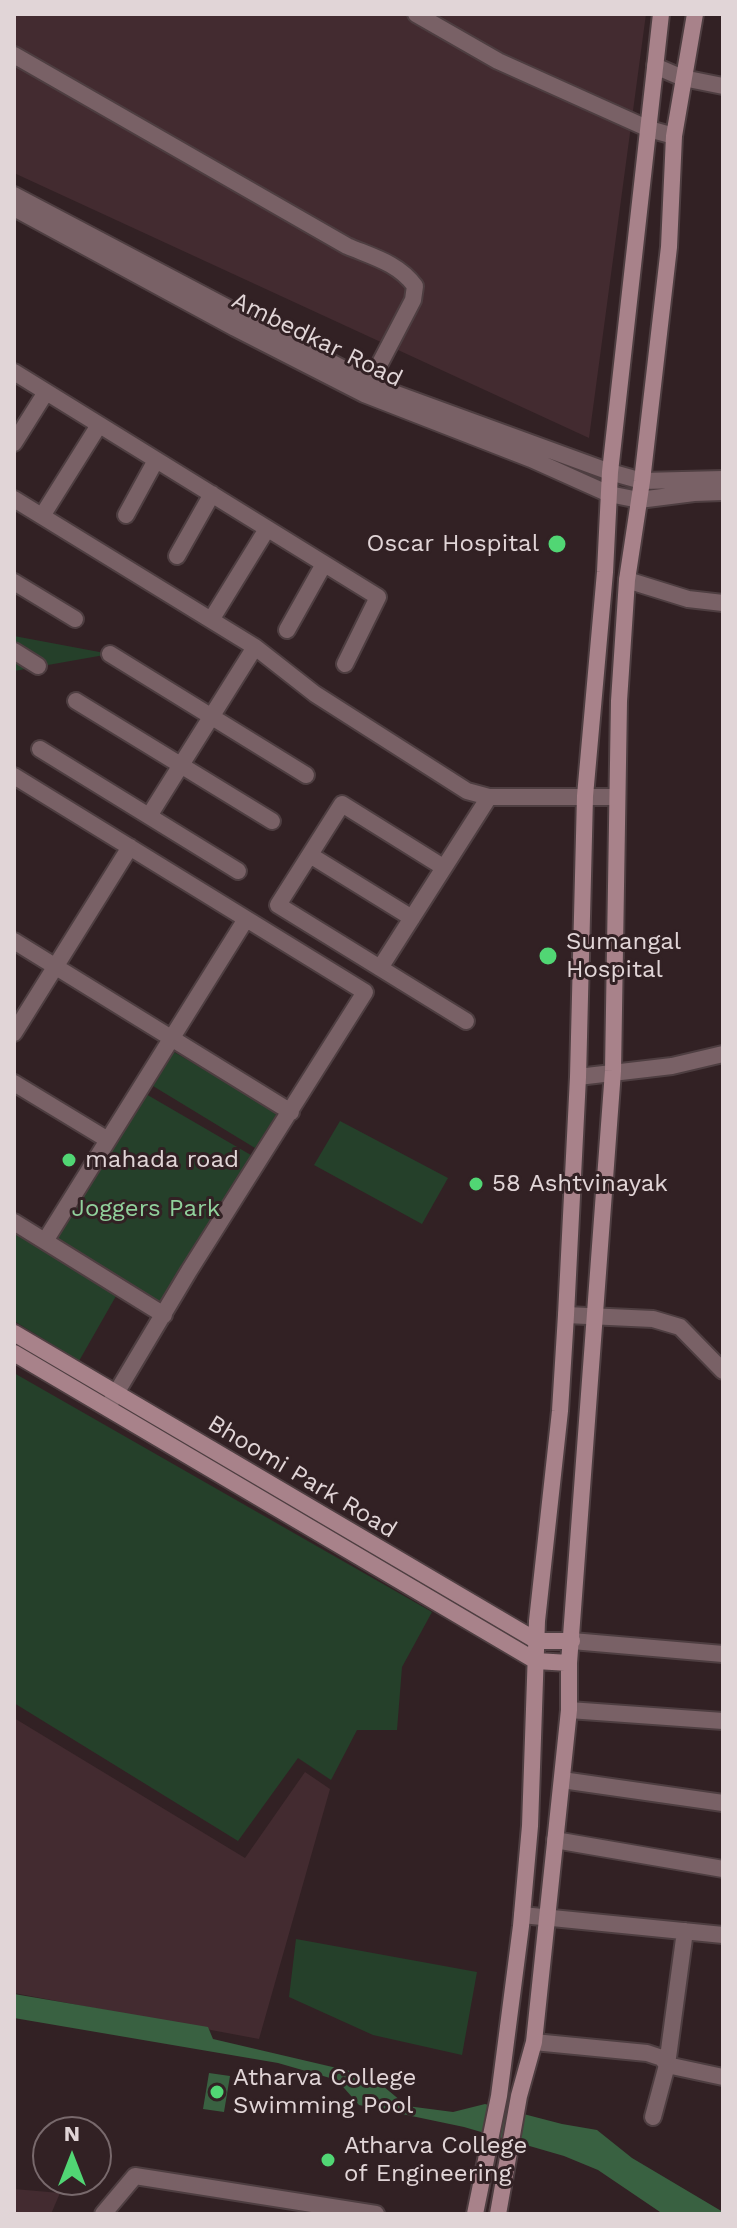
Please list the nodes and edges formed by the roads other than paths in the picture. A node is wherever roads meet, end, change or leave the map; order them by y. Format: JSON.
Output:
{"nodes":[{"id":1,"x":416,"y":14,"type":"edge"},
{"id":2,"x":661,"y":14,"type":"edge"},
{"id":3,"x":695,"y":14,"type":"edge"},
{"id":4,"x":14,"y":55,"type":"edge"},
{"id":5,"x":655,"y":66,"type":"junction"},
{"id":6,"x":683,"y":78,"type":"junction"},
{"id":7,"x":723,"y":86,"type":"edge"},
{"id":8,"x":649,"y":129,"type":"junction"},
{"id":9,"x":674,"y":136,"type":"junction"},
{"id":10,"x":14,"y":195,"type":"edge"},
{"id":11,"x":14,"y":208,"type":"edge"},
{"id":12,"x":89,"y":242,"type":"junction"},
{"id":13,"x":14,"y":372,"type":"edge"},
{"id":14,"x":367,"y":388,"type":"junction"},
{"id":15,"x":46,"y":392,"type":"junction"},
{"id":16,"x":99,"y":425,"type":"junction"},
{"id":17,"x":14,"y":443,"type":"edge"},
{"id":18,"x":156,"y":460,"type":"junction"},
{"id":19,"x":610,"y":472,"type":"junction"},
{"id":20,"x":723,"y":479,"type":"edge"},
{"id":21,"x":642,"y":481,"type":"junction"},
{"id":22,"x":694,"y":486,"type":"junction"},
{"id":23,"x":723,"y":492,"type":"edge"},
{"id":24,"x":212,"y":494,"type":"junction"},
{"id":25,"x":609,"y":494,"type":"junction"},
{"id":26,"x":14,"y":499,"type":"edge"},
{"id":27,"x":639,"y":500,"type":"junction"},
{"id":28,"x":126,"y":515,"type":"dead end"},
{"id":29,"x":42,"y":516,"type":"junction"},
{"id":30,"x":267,"y":529,"type":"junction"},
{"id":31,"x":177,"y":556,"type":"dead end"},
{"id":32,"x":324,"y":564,"type":"junction"},
{"id":33,"x":627,"y":580,"type":"junction"},
{"id":34,"x":14,"y":582,"type":"edge"},
{"id":35,"x":723,"y":603,"type":"edge"},
{"id":36,"x":75,"y":619,"type":"dead end"},
{"id":37,"x":211,"y":620,"type":"junction"},
{"id":38,"x":287,"y":630,"type":"dead end"},
{"id":39,"x":255,"y":647,"type":"junction"},
{"id":40,"x":14,"y":651,"type":"edge"},
{"id":41,"x":110,"y":654,"type":"dead end"},
{"id":42,"x":345,"y":664,"type":"dead end"},
{"id":43,"x":38,"y":666,"type":"dead end"},
{"id":44,"x":76,"y":701,"type":"dead end"},
{"id":45,"x":212,"y":716,"type":"junction"},
{"id":46,"x":40,"y":749,"type":"dead end"},
{"id":47,"x":181,"y":765,"type":"junction"},
{"id":48,"x":306,"y":775,"type":"dead end"},
{"id":49,"x":14,"y":776,"type":"edge"},
{"id":50,"x":585,"y":796,"type":"junction"},
{"id":51,"x":489,"y":797,"type":"junction"},
{"id":52,"x":616,"y":797,"type":"junction"},
{"id":53,"x":149,"y":816,"type":"junction"},
{"id":54,"x":272,"y":821,"type":"dead end"},
{"id":55,"x":130,"y":847,"type":"junction"},
{"id":56,"x":310,"y":855,"type":"junction"},
{"id":57,"x":443,"y":867,"type":"junction"},
{"id":58,"x":238,"y":871,"type":"dead end"},
{"id":59,"x":412,"y":918,"type":"junction"},
{"id":60,"x":246,"y":919,"type":"junction"},
{"id":61,"x":14,"y":941,"type":"edge"},
{"id":62,"x":55,"y":967,"type":"junction"},
{"id":63,"x":380,"y":968,"type":"junction"},
{"id":64,"x":466,"y":1021,"type":"dead end"},
{"id":65,"x":14,"y":1033,"type":"edge"},
{"id":66,"x":171,"y":1038,"type":"junction"},
{"id":67,"x":723,"y":1054,"type":"edge"},
{"id":68,"x":613,"y":1071,"type":"junction"},
{"id":69,"x":578,"y":1077,"type":"junction"},
{"id":70,"x":14,"y":1083,"type":"edge"},
{"id":71,"x":291,"y":1112,"type":"junction"},
{"id":72,"x":108,"y":1140,"type":"junction"},
{"id":73,"x":14,"y":1222,"type":"edge"},
{"id":74,"x":45,"y":1241,"type":"junction"},
{"id":75,"x":164,"y":1315,"type":"junction"},
{"id":76,"x":566,"y":1315,"type":"junction"},
{"id":77,"x":596,"y":1315,"type":"junction"},
{"id":78,"x":14,"y":1333,"type":"edge"},
{"id":79,"x":14,"y":1353,"type":"edge"},
{"id":80,"x":60,"y":1371,"type":"junction"},
{"id":81,"x":723,"y":1371,"type":"edge"},
{"id":82,"x":112,"y":1401,"type":"junction"},
{"id":83,"x":455,"y":1604,"type":"junction"},
{"id":84,"x":537,"y":1641,"type":"junction"},
{"id":85,"x":572,"y":1641,"type":"junction"},
{"id":86,"x":723,"y":1654,"type":"edge"},
{"id":87,"x":536,"y":1661,"type":"junction"},
{"id":88,"x":569,"y":1663,"type":"junction"},
{"id":89,"x":569,"y":1710,"type":"junction"},
{"id":90,"x":723,"y":1721,"type":"edge"},
{"id":91,"x":562,"y":1780,"type":"junction"},
{"id":92,"x":723,"y":1803,"type":"edge"},
{"id":93,"x":555,"y":1840,"type":"junction"},
{"id":94,"x":723,"y":1869,"type":"edge"},
{"id":95,"x":522,"y":1915,"type":"junction"},
{"id":96,"x":546,"y":1917,"type":"junction"},
{"id":97,"x":685,"y":1931,"type":"junction"},
{"id":98,"x":723,"y":1935,"type":"edge"},
{"id":99,"x":514,"y":1983,"type":"junction"},
{"id":100,"x":540,"y":1985,"type":"junction"},
{"id":101,"x":534,"y":2042,"type":"junction"},
{"id":102,"x":667,"y":2065,"type":"junction"},
{"id":103,"x":723,"y":2077,"type":"edge"},
{"id":104,"x":653,"y":2117,"type":"dead end"},
{"id":105,"x":103,"y":2214,"type":"edge"},
{"id":106,"x":376,"y":2214,"type":"edge"},
{"id":107,"x":475,"y":2214,"type":"edge"},
{"id":108,"x":498,"y":2214,"type":"edge"}],
"edges":[{"from":1,"to":8,"type":"street"},
{"from":2,"to":5,"type":"main road"},
{"from":3,"to":6,"type":"main road"},
{"from":4,"to":14,"type":"street"},
{"from":5,"to":6,"type":"street"},
{"from":5,"to":8,"type":"main road"},
{"from":6,"to":7,"type":"street"},
{"from":6,"to":9,"type":"main road"},
{"from":8,"to":9,"type":"street"},
{"from":8,"to":19,"type":"main road"},
{"from":9,"to":21,"type":"main road"},
{"from":10,"to":12,"type":"street","name":"Ambedkar Road"},
{"from":11,"to":12,"type":"street","name":"Ambedkar Road"},
{"from":12,"to":14,"type":"street","name":"Ambedkar Road"},
{"from":13,"to":15,"type":"street"},
{"from":14,"to":19,"type":"street","name":"Ambedkar Road"},
{"from":14,"to":25,"type":"street","name":"Ambedkar Road"},
{"from":15,"to":16,"type":"street"},
{"from":15,"to":17,"type":"street"},
{"from":16,"to":18,"type":"street"},
{"from":16,"to":29,"type":"street"},
{"from":18,"to":24,"type":"street"},
{"from":18,"to":28,"type":"street"},
{"from":19,"to":21,"type":"street","name":"Ambedkar Road"},
{"from":19,"to":25,"type":"main road"},
{"from":20,"to":22,"type":"street"},
{"from":21,"to":22,"type":"street","name":"Ambedkar Road"},
{"from":21,"to":27,"type":"main road"},
{"from":22,"to":23,"type":"street"},
{"from":22,"to":27,"type":"street","name":"Ambedkar Road"},
{"from":24,"to":30,"type":"street"},
{"from":24,"to":31,"type":"street"},
{"from":25,"to":27,"type":"street","name":"Ambedkar Road"},
{"from":25,"to":50,"type":"main road"},
{"from":26,"to":29,"type":"street"},
{"from":27,"to":33,"type":"main road"},
{"from":29,"to":37,"type":"street"},
{"from":30,"to":32,"type":"street"},
{"from":30,"to":37,"type":"street"},
{"from":32,"to":38,"type":"street"},
{"from":32,"to":42,"type":"street"},
{"from":33,"to":35,"type":"street"},
{"from":33,"to":52,"type":"main road"},
{"from":34,"to":36,"type":"street"},
{"from":37,"to":39,"type":"street"},
{"from":39,"to":45,"type":"street"},
{"from":39,"to":51,"type":"street"},
{"from":40,"to":43,"type":"street"},
{"from":41,"to":45,"type":"street"},
{"from":44,"to":47,"type":"street"},
{"from":45,"to":47,"type":"street"},
{"from":45,"to":48,"type":"street"},
{"from":46,"to":53,"type":"street"},
{"from":47,"to":53,"type":"street"},
{"from":47,"to":54,"type":"street"},
{"from":49,"to":55,"type":"street"},
{"from":50,"to":51,"type":"street"},
{"from":50,"to":52,"type":"street"},
{"from":50,"to":69,"type":"main road"},
{"from":51,"to":57,"type":"street"},
{"from":52,"to":68,"type":"main road"},
{"from":53,"to":58,"type":"street"},
{"from":55,"to":60,"type":"street"},
{"from":55,"to":62,"type":"street"},
{"from":56,"to":57,"type":"street"},
{"from":56,"to":59,"type":"street"},
{"from":56,"to":63,"type":"street"},
{"from":57,"to":59,"type":"street"},
{"from":59,"to":63,"type":"street"},
{"from":60,"to":66,"type":"street"},
{"from":60,"to":71,"type":"street"},
{"from":61,"to":62,"type":"street"},
{"from":62,"to":65,"type":"street"},
{"from":62,"to":66,"type":"street"},
{"from":63,"to":64,"type":"street"},
{"from":66,"to":71,"type":"street"},
{"from":66,"to":72,"type":"street"},
{"from":67,"to":68,"type":"street"},
{"from":68,"to":69,"type":"street"},
{"from":68,"to":77,"type":"main road"},
{"from":69,"to":76,"type":"main road"},
{"from":70,"to":72,"type":"street"},
{"from":71,"to":75,"type":"street"},
{"from":72,"to":74,"type":"street"},
{"from":73,"to":74,"type":"street"},
{"from":74,"to":75,"type":"street"},
{"from":75,"to":82,"type":"street"},
{"from":76,"to":77,"type":"street"},
{"from":76,"to":84,"type":"main road"},
{"from":77,"to":81,"type":"street"},
{"from":77,"to":85,"type":"main road"},
{"from":78,"to":80,"type":"main road","name":"Bhoomi Park Road"},
{"from":79,"to":80,"type":"main road","name":"Bhoomi Park Road"},
{"from":80,"to":82,"type":"main road","name":"Bhoomi Park Road"},
{"from":82,"to":83,"type":"main road","name":"Bhoomi Park Road"},
{"from":83,"to":84,"type":"main road","name":"Bhoomi Park Road"},
{"from":83,"to":87,"type":"main road","name":"Bhoomi Park Road"},
{"from":84,"to":85,"type":"main road","name":"Bhoomi Park Road"},
{"from":84,"to":87,"type":"main road"},
{"from":85,"to":86,"type":"street"},
{"from":85,"to":88,"type":"main road"},
{"from":87,"to":88,"type":"main road","name":"Bhoomi Park Road"},
{"from":87,"to":95,"type":"main road"},
{"from":88,"to":89,"type":"main road"},
{"from":89,"to":90,"type":"street"},
{"from":89,"to":91,"type":"main road"},
{"from":91,"to":92,"type":"street"},
{"from":91,"to":93,"type":"main road"},
{"from":93,"to":94,"type":"street"},
{"from":93,"to":96,"type":"main road"},
{"from":95,"to":96,"type":"street"},
{"from":95,"to":99,"type":"main road"},
{"from":96,"to":97,"type":"street"},
{"from":96,"to":100,"type":"main road"},
{"from":97,"to":98,"type":"street"},
{"from":97,"to":102,"type":"street"},
{"from":99,"to":100,"type":"main road"},
{"from":99,"to":107,"type":"main road"},
{"from":100,"to":101,"type":"main road"},
{"from":101,"to":102,"type":"street"},
{"from":101,"to":108,"type":"main road"},
{"from":102,"to":103,"type":"street"},
{"from":102,"to":104,"type":"street"},
{"from":105,"to":106,"type":"street"}]}
